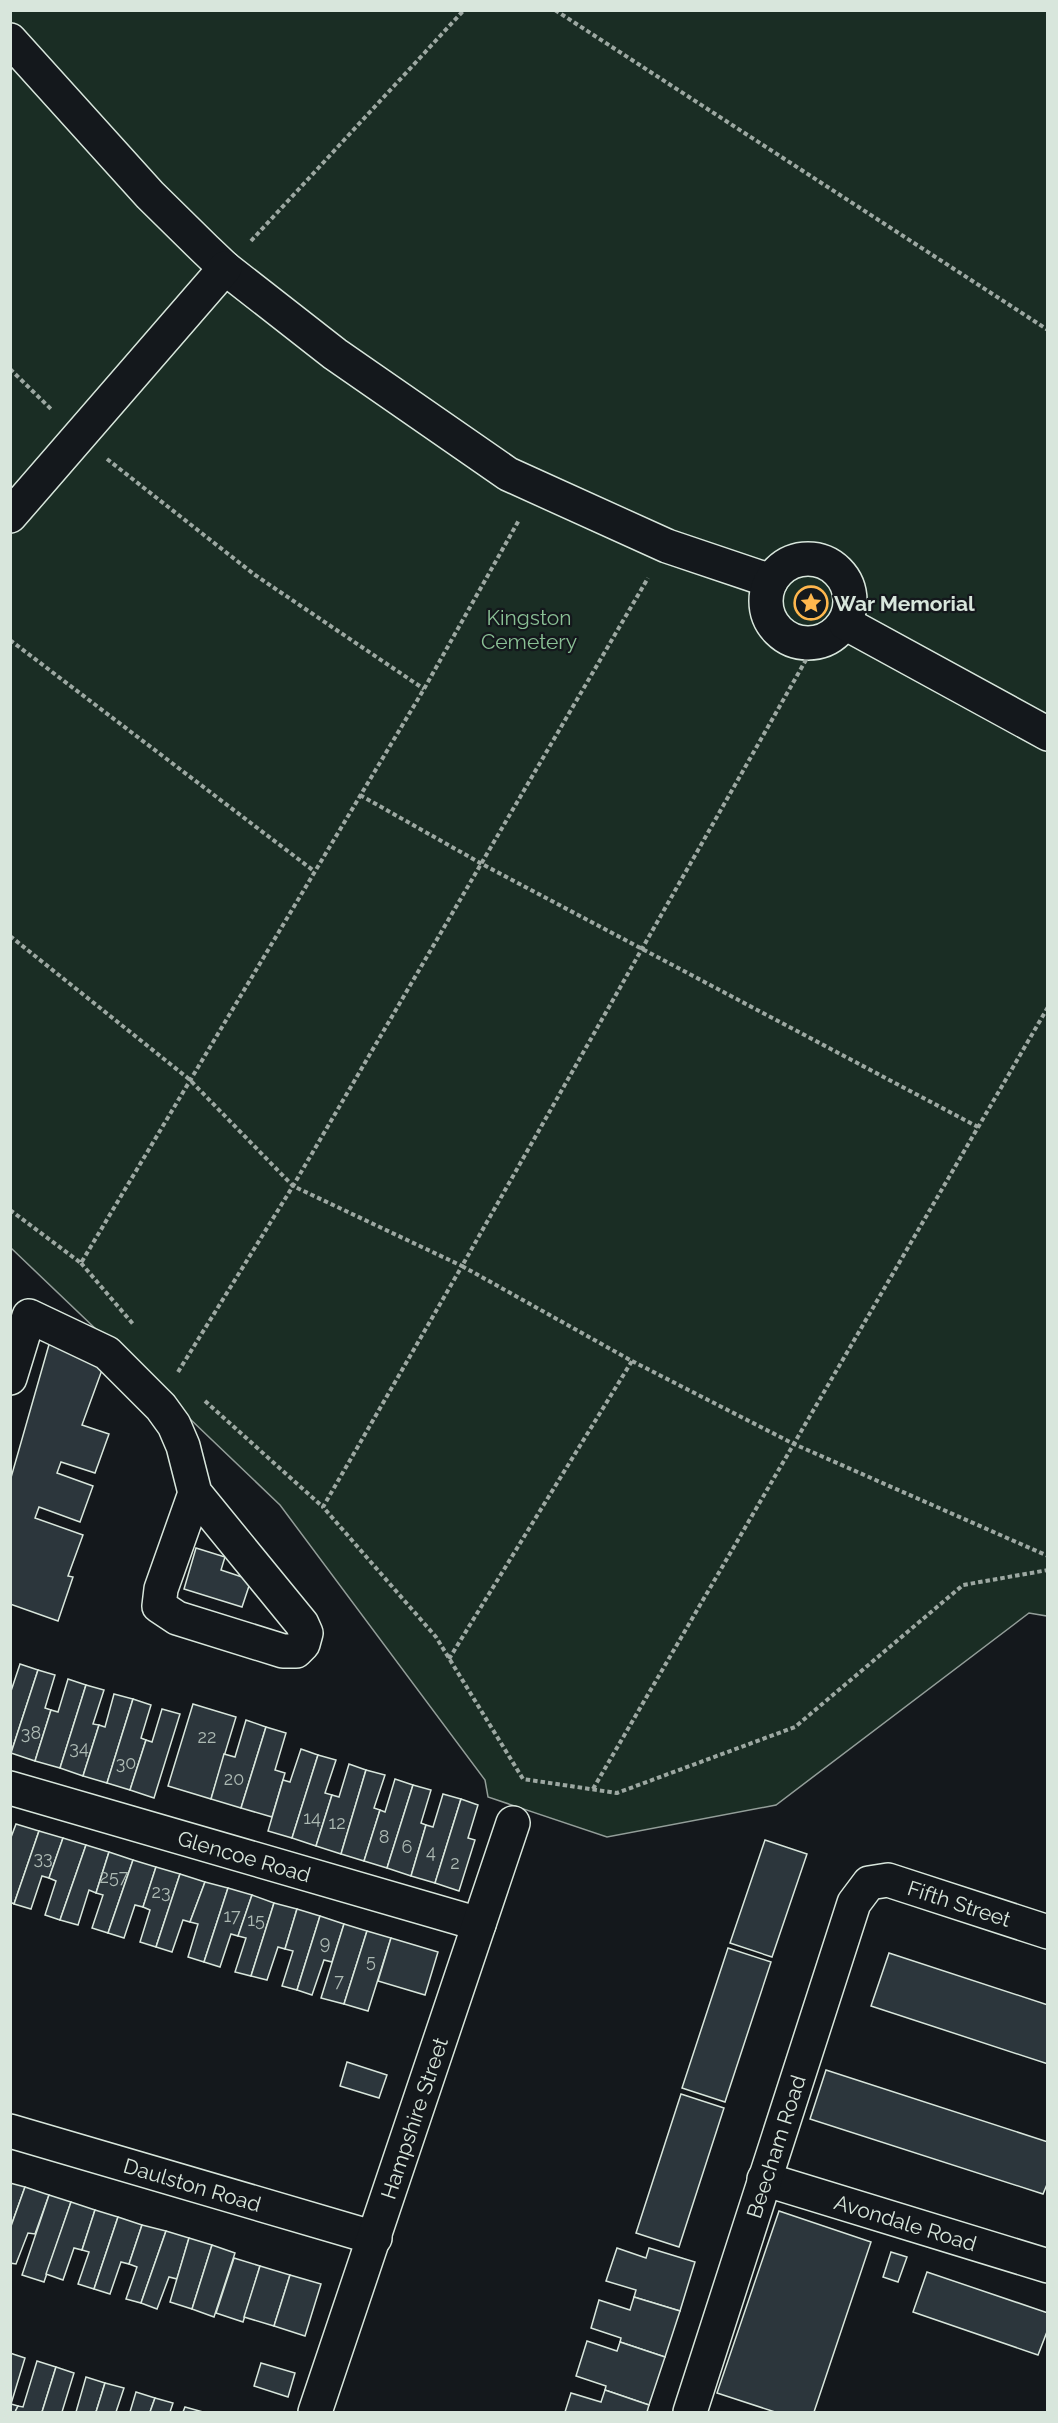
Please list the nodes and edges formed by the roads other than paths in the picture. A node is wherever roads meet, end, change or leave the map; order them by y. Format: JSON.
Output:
{"nodes":[{"id":1,"x":10,"y":40,"type":"edge"},
{"id":2,"x":225,"y":268,"type":"junction"},
{"id":3,"x":10,"y":516,"type":"edge"},
{"id":4,"x":771,"y":581,"type":"junction"},
{"id":5,"x":845,"y":623,"type":"junction"},
{"id":6,"x":1047,"y":734,"type":"edge"},
{"id":7,"x":10,"y":1378,"type":"edge"},
{"id":8,"x":195,"y":1493,"type":"junction"},
{"id":9,"x":10,"y":1788,"type":"edge"},
{"id":10,"x":513,"y":1823,"type":"dead end"},
{"id":11,"x":869,"y":1883,"type":"joint"},
{"id":12,"x":479,"y":1924,"type":"junction"},
{"id":13,"x":1047,"y":1932,"type":"edge"},
{"id":14,"x":10,"y":2131,"type":"edge"},
{"id":15,"x":764,"y":2179,"type":"junction"},
{"id":16,"x":375,"y":2238,"type":"junction"},
{"id":17,"x":1047,"y":2266,"type":"edge"},
{"id":18,"x":694,"y":2411,"type":"edge"},
{"id":19,"x":315,"y":2412,"type":"edge"}],
"edges":[{"from":1,"to":2,"type":"street"},
{"from":2,"to":3,"type":"street"},
{"from":2,"to":4,"type":"street"},
{"from":4,"to":5,"type":"street"},
{"from":4,"to":5,"type":"street"},
{"from":5,"to":6,"type":"street"},
{"from":7,"to":8,"type":"street"},
{"from":8,"to":8,"type":"street"},
{"from":9,"to":12,"type":"street","name":"Glencoe Road"},
{"from":10,"to":12,"type":"street","name":"Hampshire Street"},
{"from":11,"to":13,"type":"street","name":"Fifth Street"},
{"from":11,"to":15,"type":"street","name":"Beecham Road"},
{"from":12,"to":16,"type":"street","name":"Hampshire Street"},
{"from":14,"to":16,"type":"street","name":"Daulston Road"},
{"from":15,"to":17,"type":"street","name":"Avondale Road"},
{"from":15,"to":18,"type":"street","name":"Beecham Road"},
{"from":16,"to":19,"type":"street","name":"Hampshire Street"}]}
